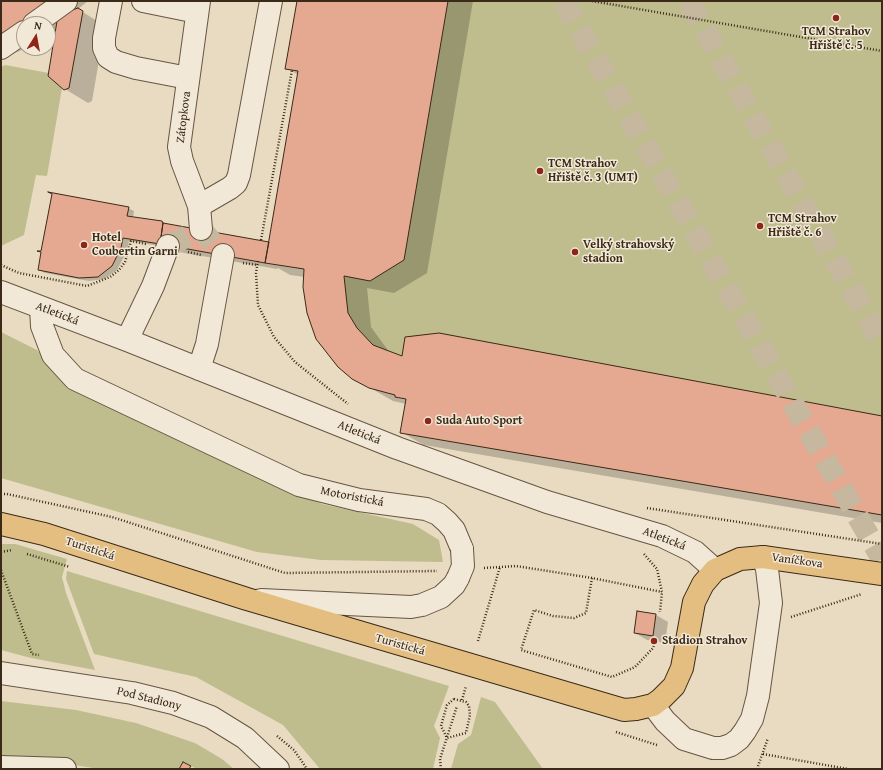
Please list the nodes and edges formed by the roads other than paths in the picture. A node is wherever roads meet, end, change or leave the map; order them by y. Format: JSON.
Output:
{"nodes":[{"id":1,"x":66,"y":1,"type":"edge"},
{"id":2,"x":111,"y":1,"type":"edge"},
{"id":3,"x":143,"y":1,"type":"edge"},
{"id":4,"x":271,"y":1,"type":"edge"},
{"id":5,"x":198,"y":6,"type":"edge"},
{"id":6,"x":45,"y":16,"type":"edge"},
{"id":7,"x":16,"y":38,"type":"edge"},
{"id":8,"x":1,"y":48,"type":"edge"},
{"id":9,"x":188,"y":78,"type":"junction"},
{"id":10,"x":199,"y":206,"type":"junction"},
{"id":11,"x":201,"y":230,"type":"dead end"},
{"id":12,"x":167,"y":247,"type":"tunnel mouth"},
{"id":13,"x":223,"y":257,"type":"road end"},
{"id":14,"x":1,"y":292,"type":"edge"},
{"id":15,"x":42,"y":308,"type":"junction"},
{"id":16,"x":127,"y":340,"type":"junction"},
{"id":17,"x":199,"y":369,"type":"junction"},
{"id":18,"x":1,"y":524,"type":"edge"},
{"id":19,"x":763,"y":556,"type":"junction"},
{"id":20,"x":715,"y":570,"type":"junction"},
{"id":21,"x":882,"y":574,"type":"edge"},
{"id":22,"x":246,"y":599,"type":"junction"},
{"id":23,"x":1,"y":673,"type":"edge"},
{"id":24,"x":653,"y":705,"type":"junction"},
{"id":25,"x":1,"y":767,"type":"edge"},
{"id":26,"x":64,"y":769,"type":"edge"},
{"id":27,"x":278,"y":769,"type":"edge"}],
"edges":[{"from":1,"to":6,"type":"street"},
{"from":2,"to":9,"type":"street"},
{"from":3,"to":5,"type":"street"},
{"from":4,"to":10,"type":"street"},
{"from":5,"to":9,"type":"street","name":"Zátopkova"},
{"from":7,"to":8,"type":"street"},
{"from":9,"to":10,"type":"street","name":"Zátopkova"},
{"from":10,"to":11,"type":"street","name":"Zátopkova"},
{"from":12,"to":16,"type":"street"},
{"from":13,"to":17,"type":"street"},
{"from":14,"to":15,"type":"street","name":"Atletická"},
{"from":15,"to":16,"type":"street","name":"Atletická"},
{"from":15,"to":22,"type":"street","name":"Motoristická","bridge":true},
{"from":16,"to":17,"type":"street","name":"Atletická"},
{"from":17,"to":20,"type":"street","name":"Atletická"},
{"from":18,"to":22,"type":"main road","name":"Turistická"},
{"from":19,"to":20,"type":"main road","name":"Vaníčkova"},
{"from":19,"to":21,"type":"main road","name":"Vaníčkova"},
{"from":19,"to":24,"type":"street"},
{"from":20,"to":24,"type":"main road","name":"Turistická"},
{"from":22,"to":24,"type":"main road","name":"Turistická"},
{"from":23,"to":27,"type":"street","name":"Pod Stadiony"},
{"from":25,"to":26,"type":"street"}]}
